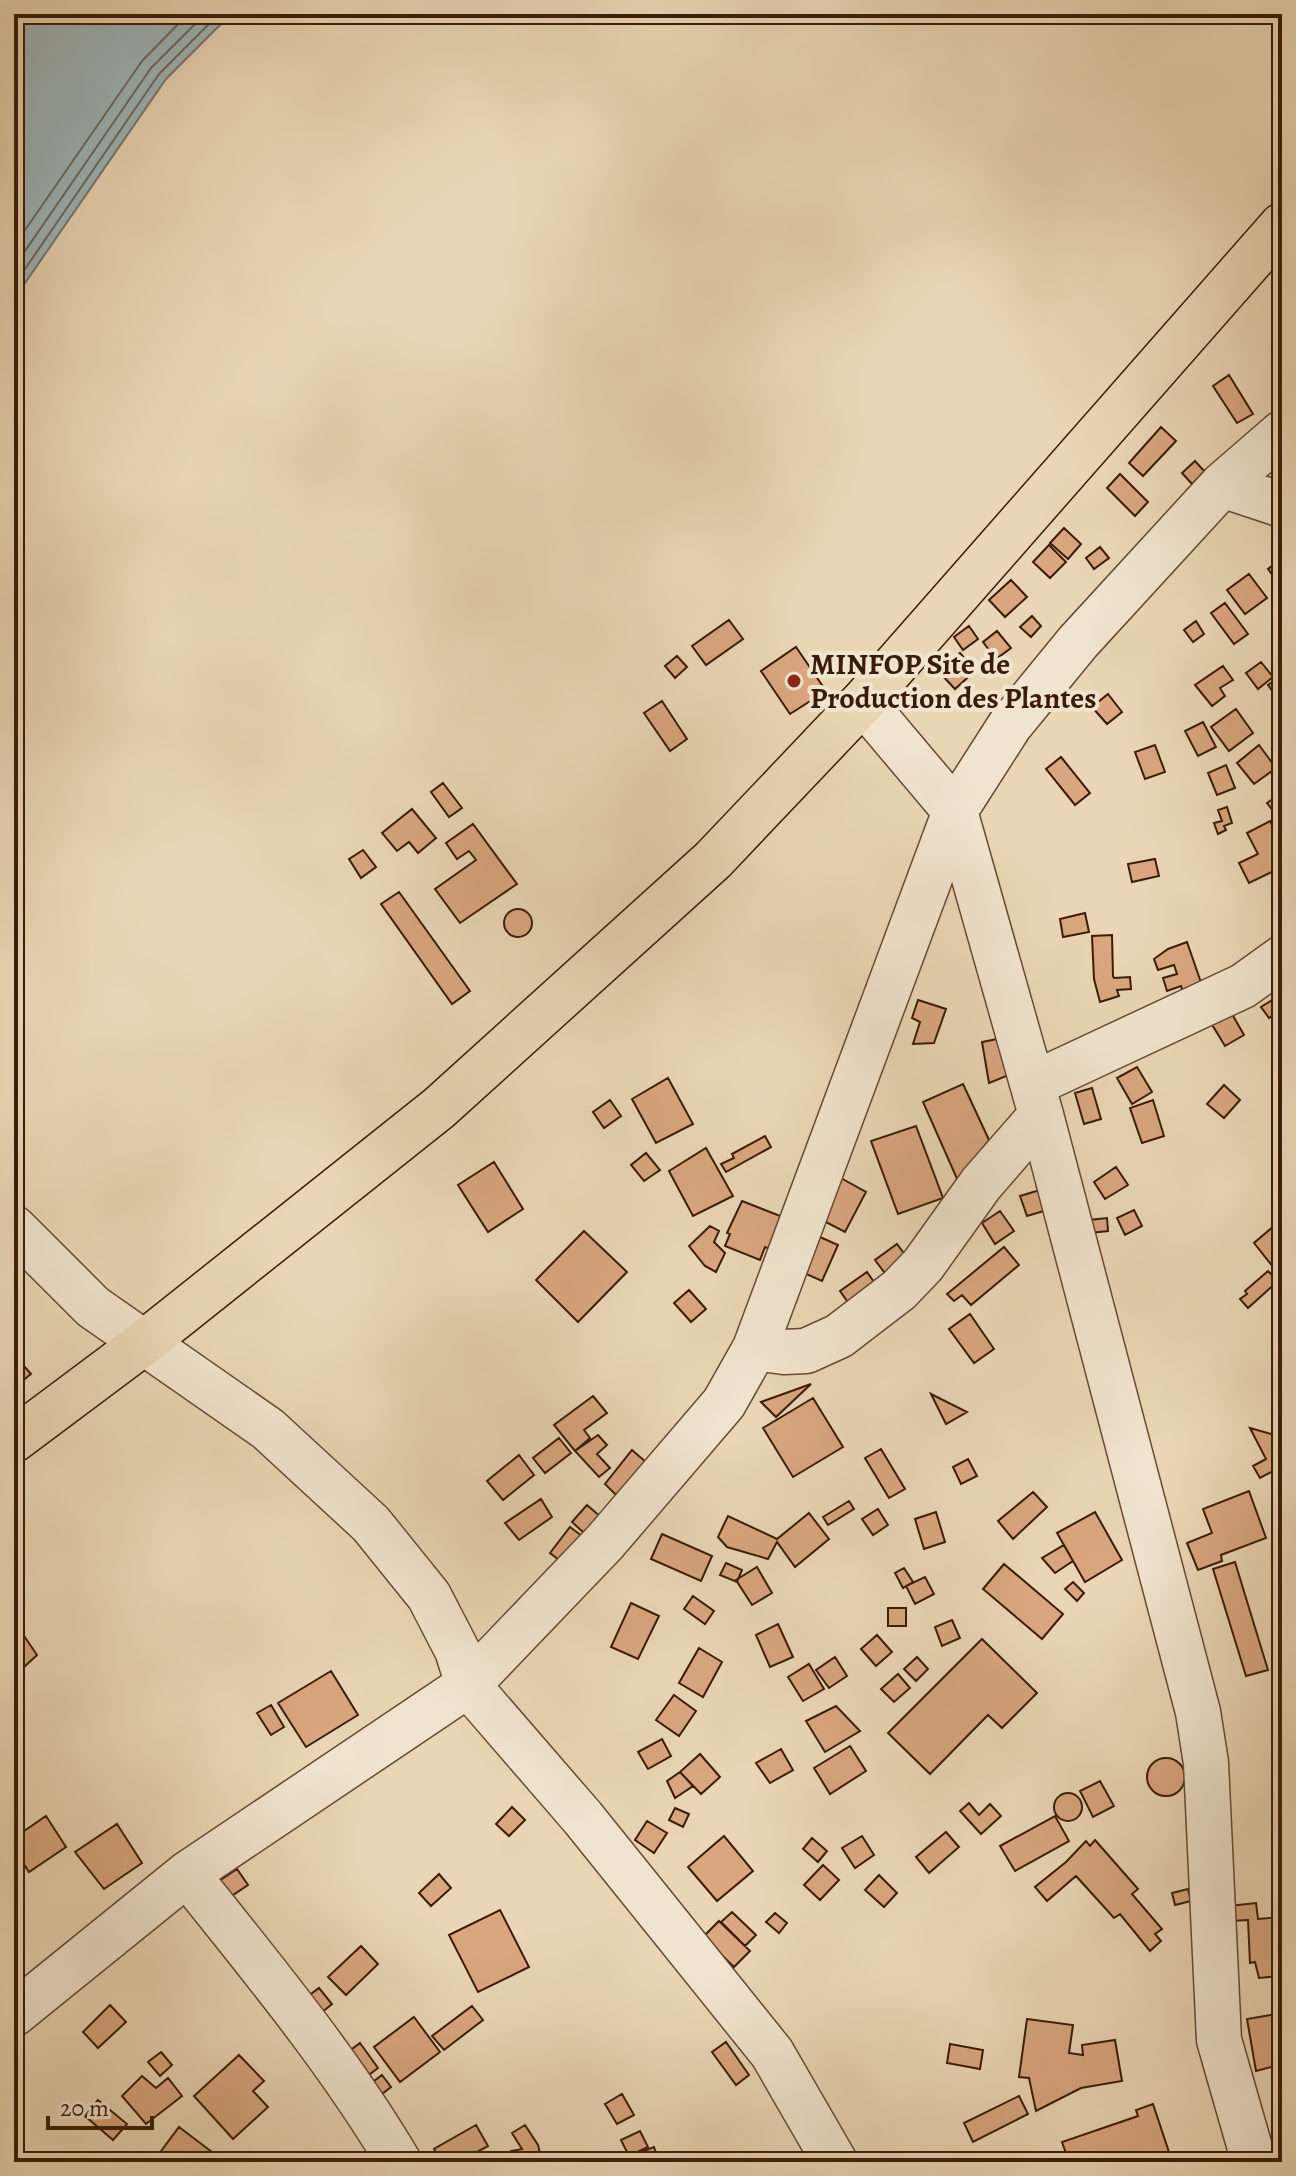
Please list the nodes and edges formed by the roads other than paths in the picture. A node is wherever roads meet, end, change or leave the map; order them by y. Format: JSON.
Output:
{"nodes":[{"id":1,"x":1282,"y":225,"type":"edge"},
{"id":2,"x":1282,"y":433,"type":"edge"},
{"id":3,"x":1222,"y":485,"type":"junction"},
{"id":4,"x":1282,"y":505,"type":"edge"},
{"id":5,"x":863,"y":702,"type":"junction"},
{"id":6,"x":955,"y":811,"type":"junction"},
{"id":7,"x":1282,"y":958,"type":"edge"},
{"id":8,"x":1037,"y":1100,"type":"junction"},
{"id":9,"x":14,"y":1228,"type":"edge"},
{"id":10,"x":145,"y":1342,"type":"junction"},
{"id":11,"x":755,"y":1348,"type":"junction"},
{"id":12,"x":14,"y":1440,"type":"edge"},
{"id":13,"x":468,"y":1685,"type":"junction"},
{"id":14,"x":187,"y":1874,"type":"junction"},
{"id":15,"x":14,"y":2014,"type":"edge"},
{"id":16,"x":399,"y":2162,"type":"edge"},
{"id":17,"x":835,"y":2162,"type":"edge"},
{"id":18,"x":1254,"y":2162,"type":"edge"}],
"edges":[{"from":1,"to":5,"type":"main road"},
{"from":2,"to":3,"type":"street"},
{"from":3,"to":4,"type":"street"},
{"from":3,"to":6,"type":"street"},
{"from":5,"to":6,"type":"street"},
{"from":5,"to":10,"type":"main road"},
{"from":6,"to":8,"type":"street"},
{"from":6,"to":11,"type":"street"},
{"from":7,"to":8,"type":"street"},
{"from":8,"to":11,"type":"street"},
{"from":8,"to":18,"type":"street"},
{"from":9,"to":10,"type":"street"},
{"from":10,"to":12,"type":"main road"},
{"from":10,"to":13,"type":"street"},
{"from":11,"to":13,"type":"street"},
{"from":13,"to":14,"type":"street"},
{"from":13,"to":17,"type":"street"},
{"from":14,"to":15,"type":"street"},
{"from":14,"to":16,"type":"street"}]}
